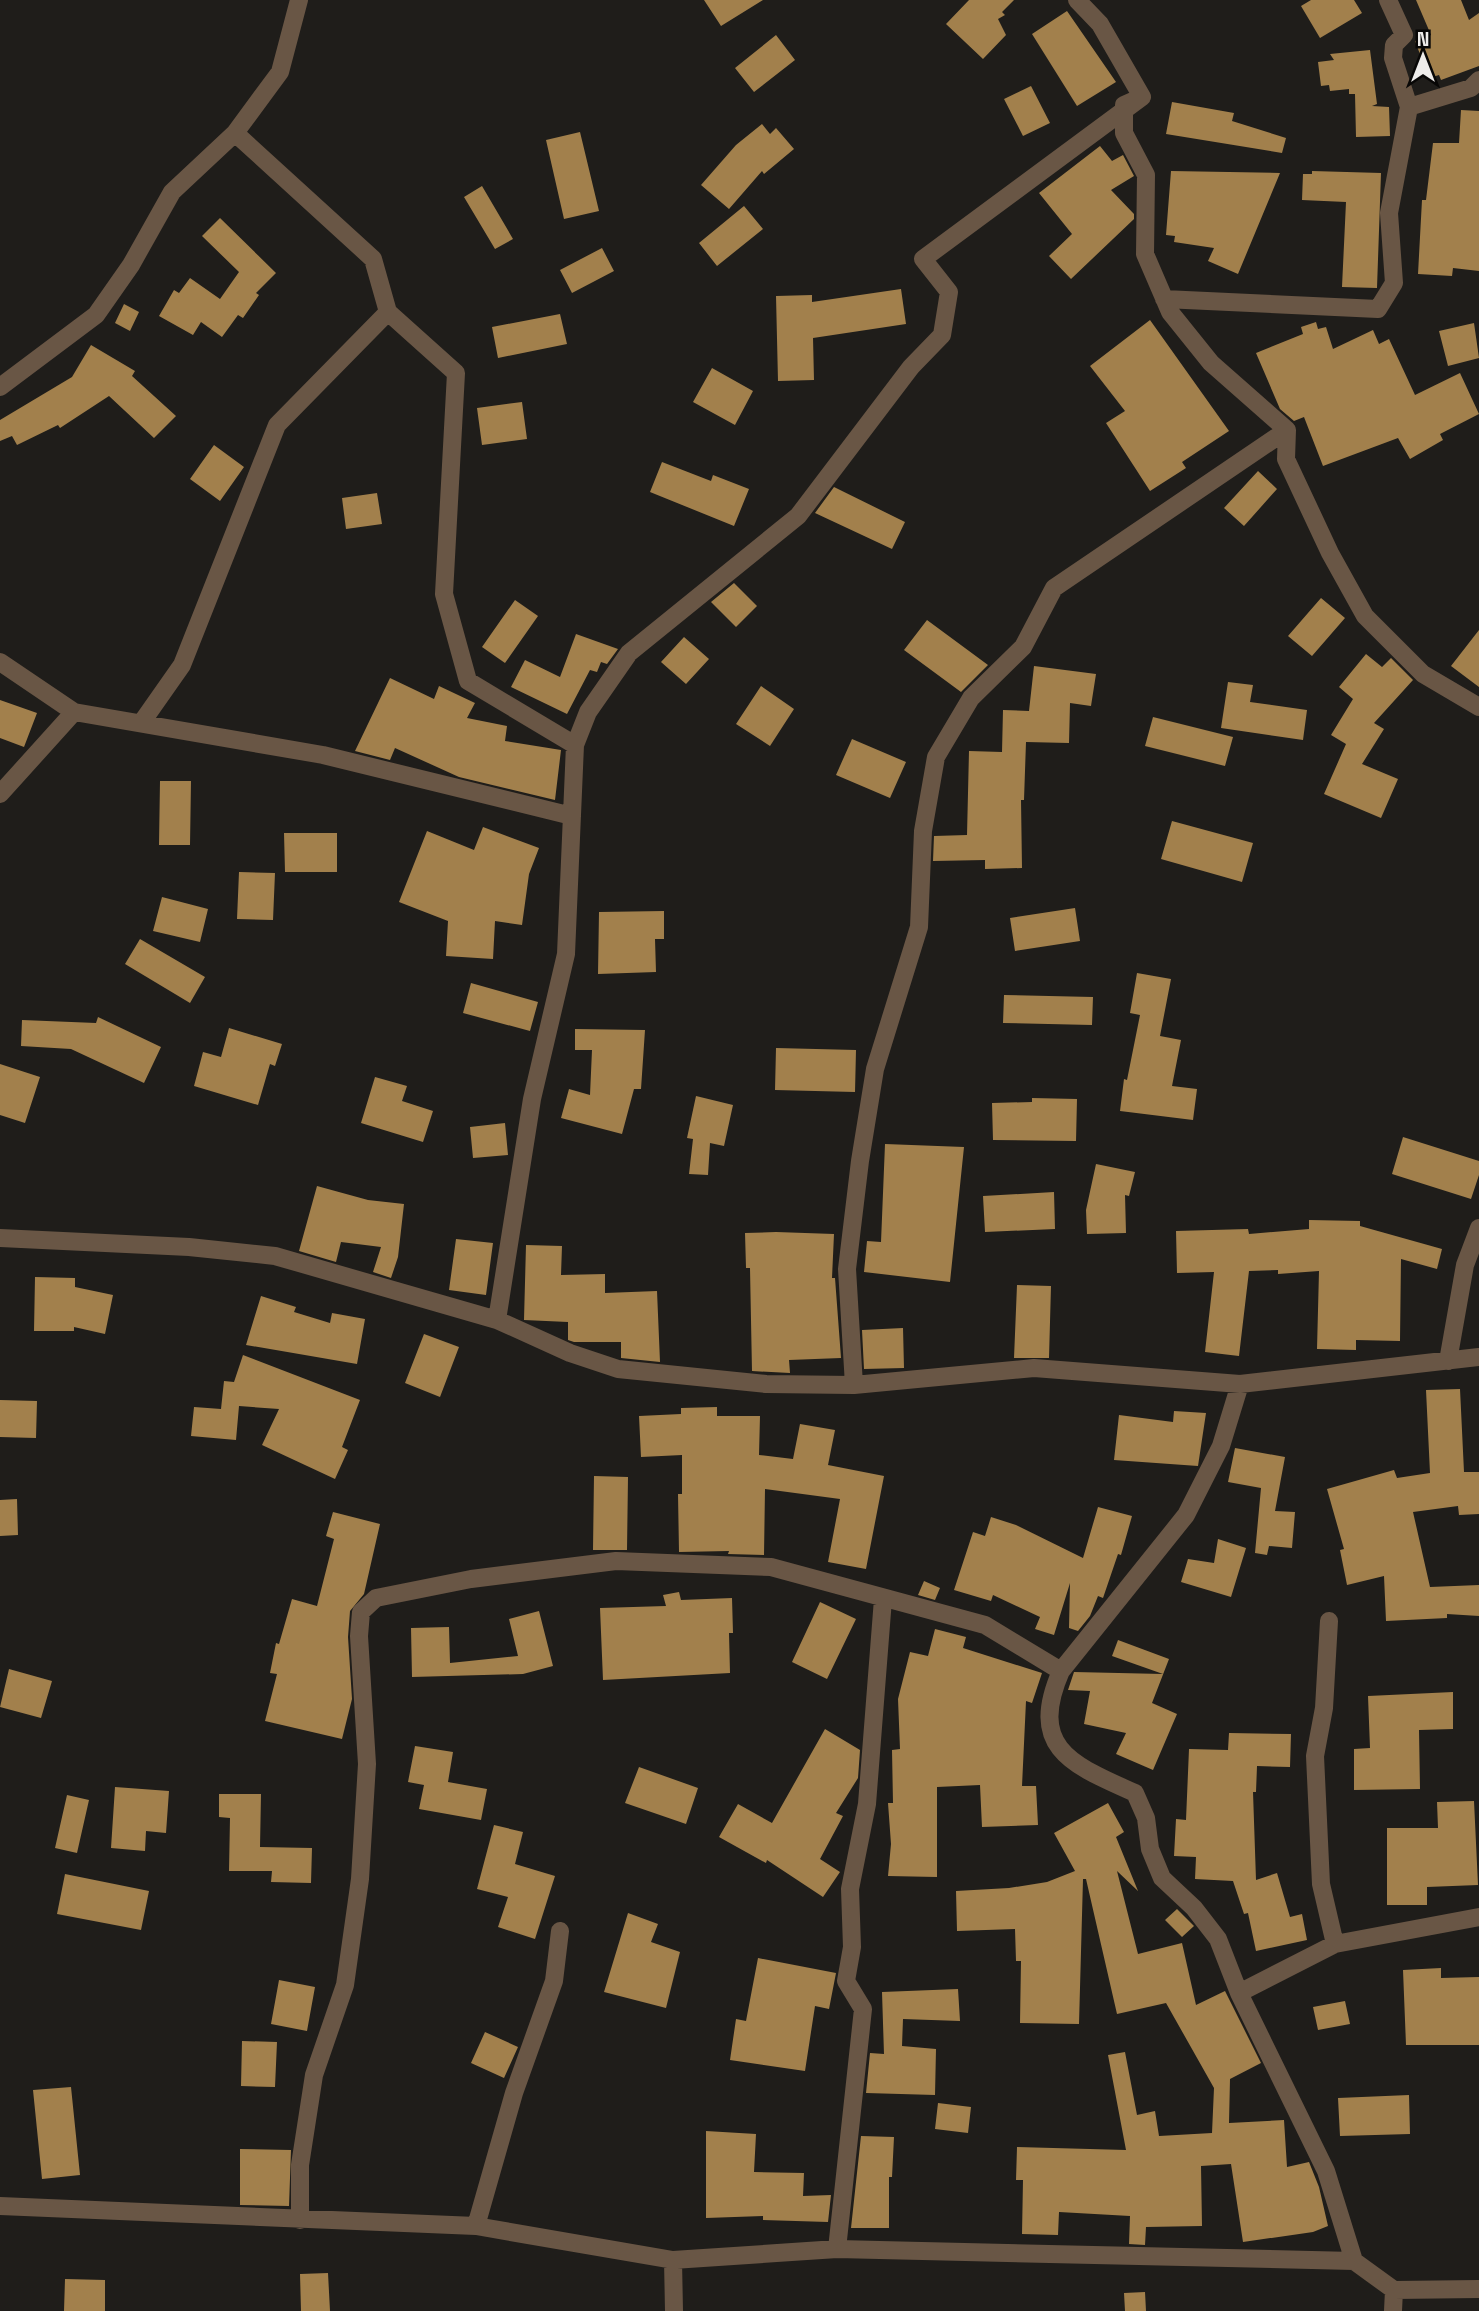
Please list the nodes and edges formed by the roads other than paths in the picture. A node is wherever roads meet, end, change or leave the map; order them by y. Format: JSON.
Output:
{"nodes":[{"id":1,"x":299,"y":0,"type":"edge"},
{"id":2,"x":1077,"y":0,"type":"edge"},
{"id":3,"x":1388,"y":0,"type":"edge"},
{"id":4,"x":1476,"y":86,"type":"edge"},
{"id":5,"x":1142,"y":97,"type":"junction"},
{"id":6,"x":1409,"y":107,"type":"junction"},
{"id":7,"x":235,"y":132,"type":"junction"},
{"id":8,"x":1164,"y":299,"type":"junction"},
{"id":9,"x":388,"y":312,"type":"junction"},
{"id":10,"x":0,"y":387,"type":"edge"},
{"id":11,"x":1287,"y":430,"type":"junction"},
{"id":12,"x":0,"y":662,"type":"edge"},
{"id":13,"x":1479,"y":706,"type":"edge"},
{"id":14,"x":74,"y":712,"type":"junction"},
{"id":15,"x":142,"y":722,"type":"junction"},
{"id":16,"x":575,"y":745,"type":"junction"},
{"id":17,"x":0,"y":794,"type":"edge"},
{"id":18,"x":572,"y":816,"type":"junction"},
{"id":19,"x":1479,"y":1228,"type":"edge"},
{"id":20,"x":0,"y":1238,"type":"edge"},
{"id":21,"x":497,"y":1320,"type":"junction"},
{"id":22,"x":1479,"y":1357,"type":"edge"},
{"id":23,"x":1448,"y":1361,"type":"junction"},
{"id":24,"x":1240,"y":1384,"type":"junction"},
{"id":25,"x":854,"y":1385,"type":"junction"},
{"id":26,"x":883,"y":1599,"type":"junction"},
{"id":27,"x":1329,"y":1621,"type":"dead end"},
{"id":28,"x":1061,"y":1671,"type":"junction"},
{"id":29,"x":1479,"y":1917,"type":"edge"},
{"id":30,"x":560,"y":1931,"type":"dead end"},
{"id":31,"x":1335,"y":1944,"type":"junction"},
{"id":32,"x":1239,"y":1993,"type":"junction"},
{"id":33,"x":0,"y":2206,"type":"edge"},
{"id":34,"x":300,"y":2220,"type":"junction"},
{"id":35,"x":476,"y":2227,"type":"junction"},
{"id":36,"x":837,"y":2249,"type":"junction"},
{"id":37,"x":673,"y":2260,"type":"junction"},
{"id":38,"x":1354,"y":2261,"type":"junction"},
{"id":39,"x":1479,"y":2289,"type":"edge"},
{"id":40,"x":1394,"y":2290,"type":"junction"},
{"id":41,"x":674,"y":2311,"type":"edge"},
{"id":42,"x":1393,"y":2311,"type":"edge"}],
"edges":[{"from":1,"to":7,"type":"street"},
{"from":2,"to":5,"type":"street"},
{"from":3,"to":6,"type":"street"},
{"from":4,"to":6,"type":"street"},
{"from":5,"to":8,"type":"street"},
{"from":5,"to":16,"type":"street"},
{"from":6,"to":8,"type":"street"},
{"from":7,"to":9,"type":"street"},
{"from":7,"to":10,"type":"street"},
{"from":8,"to":11,"type":"street"},
{"from":9,"to":15,"type":"street"},
{"from":9,"to":16,"type":"street"},
{"from":11,"to":13,"type":"street"},
{"from":11,"to":25,"type":"street"},
{"from":12,"to":14,"type":"street"},
{"from":14,"to":15,"type":"street"},
{"from":14,"to":17,"type":"street"},
{"from":15,"to":18,"type":"street"},
{"from":16,"to":18,"type":"street"},
{"from":18,"to":21,"type":"street"},
{"from":19,"to":23,"type":"street"},
{"from":20,"to":21,"type":"street"},
{"from":21,"to":25,"type":"street"},
{"from":22,"to":23,"type":"street"},
{"from":23,"to":24,"type":"street"},
{"from":24,"to":25,"type":"street"},
{"from":24,"to":28,"type":"street"},
{"from":26,"to":28,"type":"street"},
{"from":26,"to":34,"type":"street"},
{"from":26,"to":36,"type":"street"},
{"from":27,"to":31,"type":"street"},
{"from":28,"to":32,"type":"street"},
{"from":29,"to":31,"type":"street"},
{"from":30,"to":35,"type":"street"},
{"from":31,"to":32,"type":"street"},
{"from":32,"to":38,"type":"street"},
{"from":33,"to":34,"type":"street"},
{"from":34,"to":35,"type":"street"},
{"from":35,"to":37,"type":"street"},
{"from":36,"to":37,"type":"street"},
{"from":36,"to":38,"type":"street"},
{"from":37,"to":41,"type":"street"},
{"from":38,"to":40,"type":"street"},
{"from":39,"to":40,"type":"street"},
{"from":40,"to":42,"type":"street"}]}
